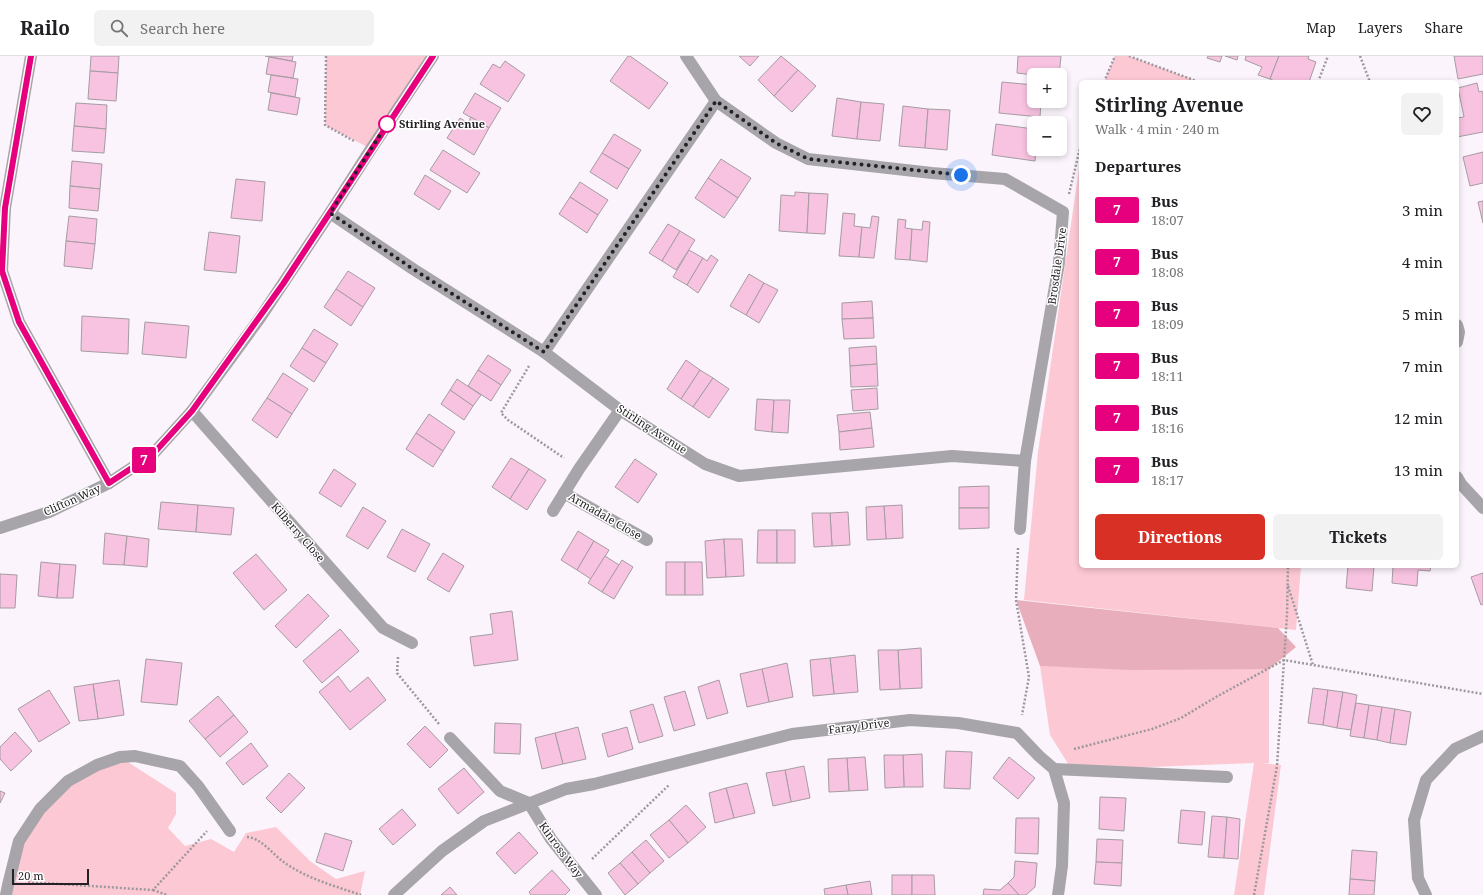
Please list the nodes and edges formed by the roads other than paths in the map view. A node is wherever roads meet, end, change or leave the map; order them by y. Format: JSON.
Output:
{"nodes":[{"id":1,"x":31,"y":56,"type":"edge"},
{"id":2,"x":433,"y":56,"type":"edge"},
{"id":3,"x":686,"y":56,"type":"edge"},
{"id":4,"x":716,"y":101,"type":"junction"},
{"id":5,"x":330,"y":213,"type":"junction"},
{"id":6,"x":1,"y":271,"type":"edge"},
{"id":7,"x":541,"y":351,"type":"junction"},
{"id":8,"x":620,"y":410,"type":"junction"},
{"id":9,"x":192,"y":411,"type":"junction"},
{"id":10,"x":1025,"y":461,"type":"junction"},
{"id":11,"x":1459,"y":480,"type":"edge"},
{"id":12,"x":109,"y":483,"type":"junction"},
{"id":13,"x":564,"y":493,"type":"junction"},
{"id":14,"x":1483,"y":508,"type":"edge"},
{"id":15,"x":553,"y":512,"type":"dead end"},
{"id":16,"x":0,"y":528,"type":"edge"},
{"id":17,"x":1020,"y":529,"type":"road end"},
{"id":18,"x":647,"y":540,"type":"dead end"},
{"id":19,"x":412,"y":643,"type":"dead end"},
{"id":20,"x":1483,"y":736,"type":"edge"},
{"id":21,"x":450,"y":738,"type":"road end"},
{"id":22,"x":1054,"y":770,"type":"junction"},
{"id":23,"x":1227,"y":777,"type":"dead end"},
{"id":24,"x":529,"y":803,"type":"junction"},
{"id":25,"x":230,"y":831,"type":"road end"},
{"id":26,"x":6,"y":895,"type":"edge"},
{"id":27,"x":394,"y":895,"type":"edge"},
{"id":28,"x":596,"y":895,"type":"edge"},
{"id":29,"x":1058,"y":895,"type":"edge"},
{"id":30,"x":1426,"y":895,"type":"edge"}],
"edges":[{"from":1,"to":6,"type":"street"},
{"from":2,"to":5,"type":"street","name":"Clifton Way"},
{"from":3,"to":4,"type":"street","name":"Brosdale Drive"},
{"from":4,"to":7,"type":"street"},
{"from":4,"to":10,"type":"street","name":"Brosdale Drive"},
{"from":5,"to":7,"type":"street","name":"Stirling Avenue"},
{"from":5,"to":9,"type":"street","name":"Clifton Way"},
{"from":6,"to":12,"type":"street"},
{"from":7,"to":8,"type":"street","name":"Stirling Avenue"},
{"from":8,"to":10,"type":"street","name":"Stirling Avenue"},
{"from":8,"to":13,"type":"street","name":"Armadale Close"},
{"from":9,"to":12,"type":"street","name":"Clifton Way"},
{"from":9,"to":19,"type":"street","name":"Kilberry Close"},
{"from":10,"to":17,"type":"street","name":"Brosdale Drive"},
{"from":11,"to":14,"type":"street"},
{"from":12,"to":16,"type":"street","name":"Clifton Way"},
{"from":13,"to":15,"type":"street","name":"Armadale Close"},
{"from":13,"to":18,"type":"street","name":"Armadale Close"},
{"from":20,"to":30,"type":"street"},
{"from":21,"to":24,"type":"street"},
{"from":22,"to":23,"type":"street"},
{"from":22,"to":24,"type":"street","name":"Faray Drive"},
{"from":22,"to":29,"type":"street"},
{"from":24,"to":27,"type":"street","name":"Faray Drive"},
{"from":24,"to":28,"type":"street","name":"Kinross Way"},
{"from":25,"to":26,"type":"street"}]}
